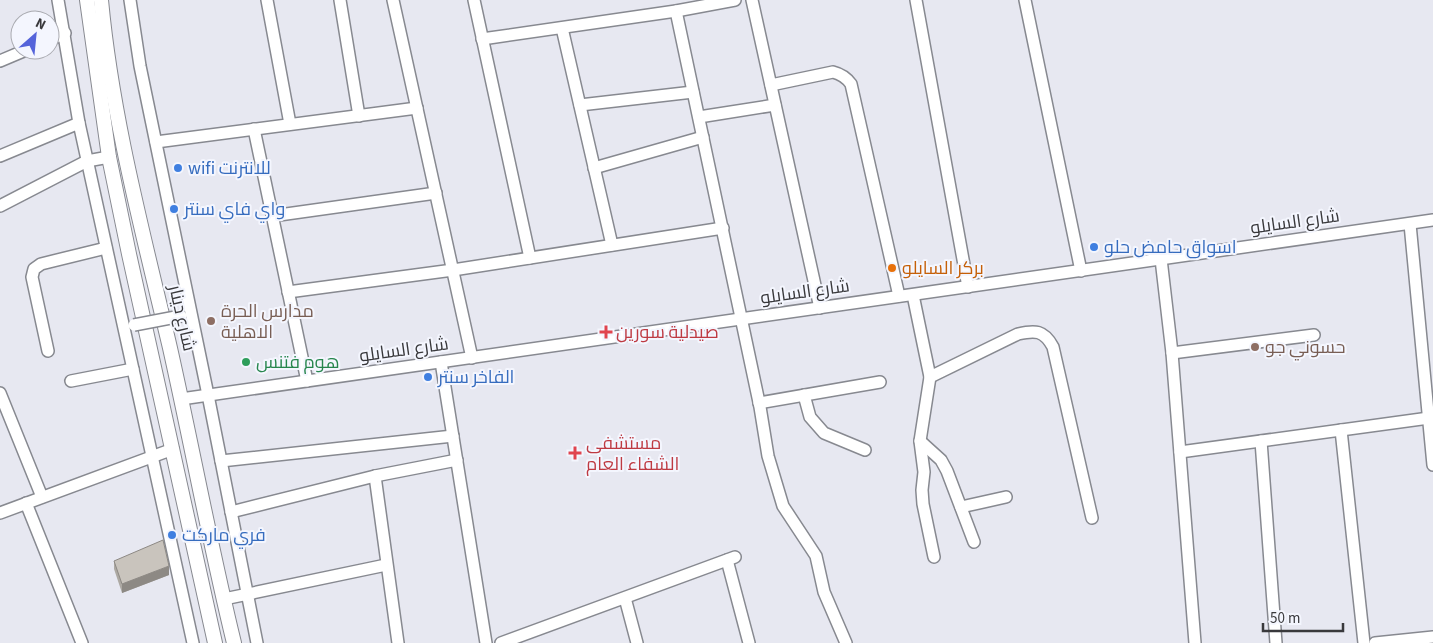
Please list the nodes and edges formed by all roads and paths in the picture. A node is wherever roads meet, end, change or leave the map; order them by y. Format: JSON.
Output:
{"nodes":[{"id":1,"x":58,"y":0,"type":"edge"},
{"id":2,"x":87,"y":0,"type":"edge"},
{"id":3,"x":101,"y":0,"type":"edge"},
{"id":4,"x":130,"y":0,"type":"edge"},
{"id":5,"x":267,"y":0,"type":"edge"},
{"id":6,"x":340,"y":0,"type":"edge"},
{"id":7,"x":393,"y":0,"type":"edge"},
{"id":8,"x":474,"y":0,"type":"edge"},
{"id":9,"x":735,"y":0,"type":"edge"},
{"id":10,"x":752,"y":0,"type":"edge"},
{"id":11,"x":916,"y":0,"type":"edge"},
{"id":12,"x":1025,"y":0,"type":"edge"},
{"id":13,"x":676,"y":11,"type":"junction"},
{"id":14,"x":562,"y":28,"type":"junction"},
{"id":15,"x":65,"y":33,"type":"junction"},
{"id":16,"x":60,"y":35,"type":"edge"},
{"id":17,"x":482,"y":39,"type":"junction"},
{"id":18,"x":771,"y":85,"type":"junction"},
{"id":19,"x":693,"y":92,"type":"junction"},
{"id":20,"x":775,"y":105,"type":"junction"},
{"id":21,"x":580,"y":106,"type":"junction"},
{"id":22,"x":417,"y":108,"type":"junction"},
{"id":23,"x":359,"y":116,"type":"junction"},
{"id":24,"x":699,"y":117,"type":"junction"},
{"id":25,"x":79,"y":123,"type":"junction"},
{"id":26,"x":290,"y":124,"type":"junction"},
{"id":27,"x":254,"y":129,"type":"junction"},
{"id":28,"x":703,"y":137,"type":"junction"},
{"id":29,"x":156,"y":142,"type":"junction"},
{"id":30,"x":0,"y":156,"type":"edge"},
{"id":31,"x":110,"y":157,"type":"junction"},
{"id":32,"x":87,"y":161,"type":"junction"},
{"id":33,"x":594,"y":168,"type":"junction"},
{"id":34,"x":436,"y":193,"type":"junction"},
{"id":35,"x":0,"y":206,"type":"edge"},
{"id":36,"x":272,"y":216,"type":"junction"},
{"id":37,"x":1433,"y":220,"type":"edge"},
{"id":38,"x":1410,"y":224,"type":"junction"},
{"id":39,"x":722,"y":228,"type":"junction"},
{"id":40,"x":612,"y":245,"type":"junction"},
{"id":41,"x":106,"y":248,"type":"junction"},
{"id":42,"x":530,"y":258,"type":"junction"},
{"id":43,"x":1161,"y":259,"type":"junction"},
{"id":44,"x":452,"y":270,"type":"junction"},
{"id":45,"x":1081,"y":271,"type":"junction"},
{"id":46,"x":968,"y":286,"type":"junction"},
{"id":47,"x":288,"y":292,"type":"junction"},
{"id":48,"x":913,"y":294,"type":"junction"},
{"id":49,"x":899,"y":296,"type":"junction"},
{"id":50,"x":820,"y":308,"type":"junction"},
{"id":51,"x":181,"y":316,"type":"dead end"},
{"id":52,"x":740,"y":319,"type":"junction"},
{"id":53,"x":134,"y":326,"type":"dead end"},
{"id":54,"x":1314,"y":335,"type":"dead end"},
{"id":55,"x":48,"y":351,"type":"dead end"},
{"id":56,"x":1172,"y":353,"type":"junction"},
{"id":57,"x":472,"y":358,"type":"junction"},
{"id":58,"x":441,"y":362,"type":"junction"},
{"id":59,"x":133,"y":369,"type":"junction"},
{"id":60,"x":930,"y":377,"type":"junction"},
{"id":61,"x":71,"y":381,"type":"dead end"},
{"id":62,"x":307,"y":381,"type":"junction"},
{"id":63,"x":880,"y":382,"type":"dead end"},
{"id":64,"x":0,"y":393,"type":"edge"},
{"id":65,"x":208,"y":395,"type":"junction"},
{"id":66,"x":804,"y":395,"type":"junction"},
{"id":67,"x":182,"y":399,"type":"junction"},
{"id":68,"x":759,"y":403,"type":"junction"},
{"id":69,"x":1430,"y":412,"type":"edge"},
{"id":70,"x":1341,"y":430,"type":"junction"},
{"id":71,"x":453,"y":436,"type":"junction"},
{"id":72,"x":920,"y":441,"type":"junction"},
{"id":73,"x":1261,"y":441,"type":"junction"},
{"id":74,"x":173,"y":449,"type":"junction"},
{"id":75,"x":865,"y":450,"type":"dead end"},
{"id":76,"x":1180,"y":452,"type":"junction"},
{"id":77,"x":152,"y":457,"type":"junction"},
{"id":78,"x":457,"y":460,"type":"junction"},
{"id":79,"x":221,"y":461,"type":"junction"},
{"id":80,"x":1433,"y":465,"type":"edge"},
{"id":81,"x":375,"y":476,"type":"junction"},
{"id":82,"x":42,"y":497,"type":"junction"},
{"id":83,"x":1006,"y":497,"type":"dead end"},
{"id":84,"x":26,"y":503,"type":"junction"},
{"id":85,"x":961,"y":507,"type":"junction"},
{"id":86,"x":0,"y":512,"type":"edge"},
{"id":87,"x":231,"y":512,"type":"junction"},
{"id":88,"x":1092,"y":518,"type":"dead end"},
{"id":89,"x":974,"y":542,"type":"dead end"},
{"id":90,"x":934,"y":557,"type":"dead end"},
{"id":91,"x":386,"y":565,"type":"junction"},
{"id":92,"x":247,"y":595,"type":"junction"},
{"id":93,"x":625,"y":598,"type":"junction"},
{"id":94,"x":224,"y":599,"type":"junction"},
{"id":95,"x":1433,"y":637,"type":"edge"},
{"id":96,"x":212,"y":642,"type":"edge"},
{"id":97,"x":82,"y":643,"type":"edge"},
{"id":98,"x":193,"y":643,"type":"edge"},
{"id":99,"x":234,"y":643,"type":"edge"},
{"id":100,"x":257,"y":643,"type":"edge"},
{"id":101,"x":398,"y":643,"type":"edge"},
{"id":102,"x":486,"y":643,"type":"edge"},
{"id":103,"x":501,"y":643,"type":"edge"},
{"id":104,"x":637,"y":643,"type":"edge"},
{"id":105,"x":748,"y":643,"type":"edge"},
{"id":106,"x":846,"y":643,"type":"edge"},
{"id":107,"x":1195,"y":643,"type":"edge"},
{"id":108,"x":1276,"y":643,"type":"edge"},
{"id":109,"x":1364,"y":643,"type":"edge"},
{"id":110,"x":1375,"y":643,"type":"edge"}],
"edges":[{"from":1,"to":15,"type":"street"},
{"from":2,"to":31,"type":"main road"},
{"from":3,"to":67,"type":"main road","name":"شارع دينار"},
{"from":4,"to":29,"type":"street"},
{"from":5,"to":26,"type":"street"},
{"from":6,"to":23,"type":"street"},
{"from":7,"to":22,"type":"street"},
{"from":8,"to":17,"type":"street"},
{"from":9,"to":13,"type":"street"},
{"from":10,"to":18,"type":"street"},
{"from":11,"to":46,"type":"street"},
{"from":12,"to":45,"type":"street"},
{"from":13,"to":14,"type":"street"},
{"from":13,"to":19,"type":"street"},
{"from":14,"to":17,"type":"street"},
{"from":14,"to":21,"type":"street"},
{"from":15,"to":16,"type":"street"},
{"from":15,"to":25,"type":"street"},
{"from":17,"to":42,"type":"street"},
{"from":18,"to":20,"type":"street"},
{"from":18,"to":49,"type":"street"},
{"from":19,"to":21,"type":"street"},
{"from":19,"to":24,"type":"street"},
{"from":20,"to":24,"type":"street"},
{"from":20,"to":50,"type":"street"},
{"from":21,"to":33,"type":"street"},
{"from":22,"to":23,"type":"street"},
{"from":22,"to":34,"type":"street"},
{"from":23,"to":26,"type":"street"},
{"from":24,"to":28,"type":"street"},
{"from":25,"to":30,"type":"street"},
{"from":25,"to":32,"type":"street"},
{"from":26,"to":27,"type":"street"},
{"from":27,"to":29,"type":"street"},
{"from":27,"to":36,"type":"street"},
{"from":28,"to":33,"type":"street"},
{"from":28,"to":39,"type":"street"},
{"from":29,"to":65,"type":"street"},
{"from":31,"to":32,"type":"street"},
{"from":31,"to":74,"type":"main road"},
{"from":32,"to":35,"type":"street"},
{"from":32,"to":41,"type":"street"},
{"from":33,"to":40,"type":"street"},
{"from":34,"to":36,"type":"street"},
{"from":34,"to":44,"type":"street"},
{"from":36,"to":47,"type":"street"},
{"from":37,"to":38,"type":"street","name":"شارع السايلو"},
{"from":38,"to":43,"type":"street","name":"شارع السايلو"},
{"from":38,"to":69,"type":"street"},
{"from":39,"to":40,"type":"street"},
{"from":39,"to":52,"type":"street"},
{"from":40,"to":42,"type":"street"},
{"from":41,"to":55,"type":"street"},
{"from":41,"to":59,"type":"street"},
{"from":42,"to":44,"type":"street"},
{"from":43,"to":45,"type":"street","name":"شارع السايلو"},
{"from":43,"to":56,"type":"street"},
{"from":44,"to":47,"type":"street"},
{"from":44,"to":57,"type":"street"},
{"from":45,"to":46,"type":"street","name":"شارع السايلو"},
{"from":46,"to":48,"type":"street","name":"شارع السايلو"},
{"from":47,"to":62,"type":"street"},
{"from":48,"to":49,"type":"street","name":"شارع السايلو"},
{"from":48,"to":60,"type":"street"},
{"from":49,"to":50,"type":"street","name":"شارع السايلو"},
{"from":50,"to":52,"type":"street","name":"شارع السايلو"},
{"from":51,"to":53,"type":"street","bridge":true},
{"from":52,"to":57,"type":"street","name":"شارع السايلو"},
{"from":52,"to":68,"type":"street"},
{"from":54,"to":56,"type":"street"},
{"from":56,"to":76,"type":"street"},
{"from":57,"to":58,"type":"street","name":"شارع السايلو"},
{"from":58,"to":62,"type":"street","name":"شارع السايلو"},
{"from":58,"to":71,"type":"street"},
{"from":59,"to":61,"type":"street"},
{"from":59,"to":77,"type":"street"},
{"from":60,"to":72,"type":"street"},
{"from":60,"to":88,"type":"street"},
{"from":62,"to":65,"type":"street","name":"شارع السايلو"},
{"from":63,"to":66,"type":"street"},
{"from":64,"to":82,"type":"street"},
{"from":65,"to":67,"type":"street","name":"شارع السايلو"},
{"from":65,"to":79,"type":"street"},
{"from":66,"to":68,"type":"street"},
{"from":66,"to":75,"type":"street"},
{"from":67,"to":94,"type":"main road","name":"شارع دينار"},
{"from":68,"to":106,"type":"street"},
{"from":69,"to":70,"type":"street"},
{"from":69,"to":80,"type":"street"},
{"from":70,"to":73,"type":"street"},
{"from":70,"to":109,"type":"street"},
{"from":71,"to":78,"type":"street"},
{"from":71,"to":79,"type":"street"},
{"from":72,"to":85,"type":"street"},
{"from":72,"to":90,"type":"street"},
{"from":73,"to":76,"type":"street"},
{"from":73,"to":108,"type":"street"},
{"from":74,"to":77,"type":"street"},
{"from":74,"to":96,"type":"main road"},
{"from":76,"to":107,"type":"street"},
{"from":77,"to":82,"type":"street"},
{"from":77,"to":98,"type":"street"},
{"from":78,"to":81,"type":"street"},
{"from":78,"to":102,"type":"street"},
{"from":79,"to":87,"type":"street"},
{"from":81,"to":87,"type":"street"},
{"from":81,"to":91,"type":"street"},
{"from":82,"to":84,"type":"street"},
{"from":83,"to":85,"type":"street"},
{"from":84,"to":86,"type":"street"},
{"from":84,"to":97,"type":"street"},
{"from":85,"to":89,"type":"street"},
{"from":87,"to":92,"type":"street"},
{"from":91,"to":92,"type":"street"},
{"from":91,"to":101,"type":"street"},
{"from":92,"to":94,"type":"street"},
{"from":92,"to":100,"type":"street"},
{"from":93,"to":103,"type":"street"},
{"from":93,"to":104,"type":"street"},
{"from":93,"to":105,"type":"street"},
{"from":94,"to":99,"type":"main road","name":"شارع دينار"},
{"from":95,"to":110,"type":"street"}]}
